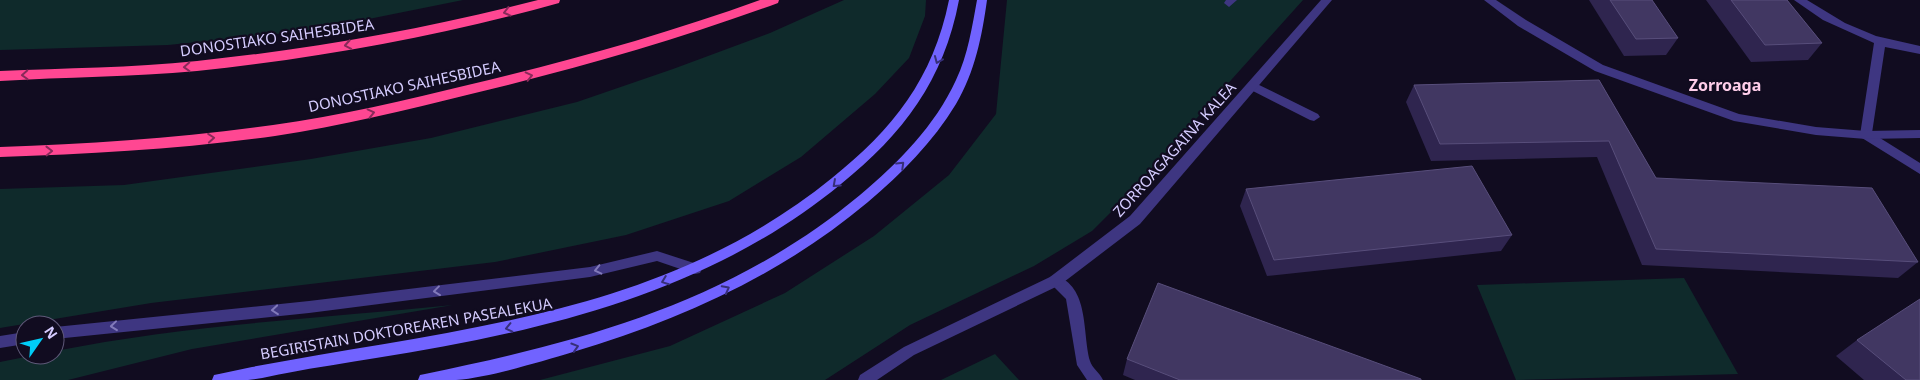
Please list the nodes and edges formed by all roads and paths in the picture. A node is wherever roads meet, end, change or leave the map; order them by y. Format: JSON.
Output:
{"nodes":[{"id":1,"x":554,"y":0,"type":"edge"},
{"id":2,"x":773,"y":0,"type":"edge"},
{"id":3,"x":982,"y":0,"type":"edge"},
{"id":4,"x":1327,"y":0,"type":"edge"},
{"id":5,"x":1490,"y":0,"type":"edge"},
{"id":6,"x":1799,"y":0,"type":"edge"},
{"id":7,"x":953,"y":7,"type":"edge"},
{"id":8,"x":1880,"y":41,"type":"junction"},
{"id":9,"x":1920,"y":50,"type":"edge"},
{"id":10,"x":0,"y":76,"type":"edge"},
{"id":11,"x":1253,"y":86,"type":"junction"},
{"id":12,"x":1314,"y":117,"type":"dead end"},
{"id":13,"x":1920,"y":134,"type":"edge"},
{"id":14,"x":1866,"y":135,"type":"junction"},
{"id":15,"x":0,"y":152,"type":"edge"},
{"id":16,"x":1920,"y":169,"type":"edge"},
{"id":17,"x":695,"y":269,"type":"junction"},
{"id":18,"x":1055,"y":281,"type":"junction"},
{"id":19,"x":65,"y":332,"type":"edge"},
{"id":20,"x":15,"y":340,"type":"edge"},
{"id":21,"x":0,"y":342,"type":"edge"},
{"id":22,"x":219,"y":380,"type":"edge"},
{"id":23,"x":425,"y":380,"type":"edge"},
{"id":24,"x":865,"y":380,"type":"edge"},
{"id":25,"x":1096,"y":380,"type":"edge"}],
"edges":[{"from":1,"to":10,"type":"highway","name":"DONOSTIAKO SAIHESBIDEA","one_way":true},
{"from":15,"to":2,"type":"highway","name":"DONOSTIAKO SAIHESBIDEA","one_way":true},
{"from":23,"to":3,"type":"main road","one_way":true},
{"from":4,"to":11,"type":"street","name":"ZORROAGAGAINA KALEA"},
{"from":5,"to":14,"type":"street"},
{"from":6,"to":8,"type":"street"},
{"from":7,"to":17,"type":"main road","name":"BEGIRISTAIN DOKTOREAREN PASEALEKUA","one_way":true},
{"from":8,"to":9,"type":"street"},
{"from":8,"to":14,"type":"street"},
{"from":11,"to":12,"type":"street"},
{"from":11,"to":18,"type":"street","name":"ZORROAGAGAINA KALEA"},
{"from":13,"to":14,"type":"street"},
{"from":14,"to":16,"type":"street"},
{"from":17,"to":19,"type":"street","one_way":true},
{"from":17,"to":22,"type":"main road","name":"BEGIRISTAIN DOKTOREAREN PASEALEKUA","one_way":true},
{"from":18,"to":24,"type":"street","name":"ZORROAGAGAINA KALEA"},
{"from":18,"to":25,"type":"street"},
{"from":20,"to":21,"type":"street"}]}
